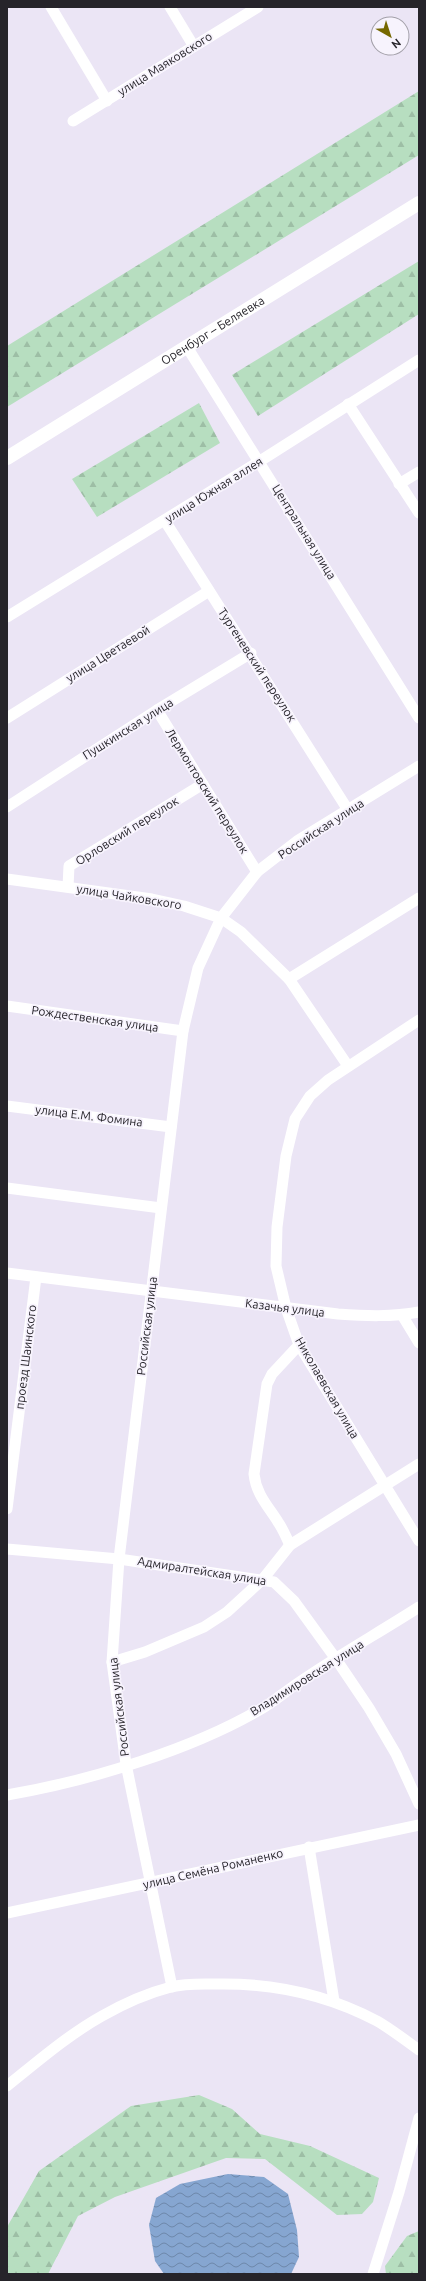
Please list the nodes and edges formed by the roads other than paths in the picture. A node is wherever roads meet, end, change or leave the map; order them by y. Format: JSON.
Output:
{"nodes":[{"id":1,"x":50,"y":7,"type":"edge"},
{"id":2,"x":170,"y":7,"type":"edge"},
{"id":3,"x":258,"y":7,"type":"edge"},
{"id":4,"x":194,"y":45,"type":"junction"},
{"id":5,"x":107,"y":101,"type":"junction"},
{"id":6,"x":73,"y":122,"type":"dead end"},
{"id":7,"x":419,"y":203,"type":"edge"},
{"id":8,"x":187,"y":347,"type":"junction"},
{"id":9,"x":419,"y":360,"type":"edge"},
{"id":10,"x":348,"y":404,"type":"junction"},
{"id":11,"x":7,"y":458,"type":"edge"},
{"id":12,"x":260,"y":461,"type":"junction"},
{"id":13,"x":419,"y":472,"type":"edge"},
{"id":14,"x":399,"y":484,"type":"junction"},
{"id":15,"x":419,"y":513,"type":"edge"},
{"id":16,"x":165,"y":521,"type":"junction"},
{"id":17,"x":208,"y":590,"type":"junction"},
{"id":18,"x":7,"y":618,"type":"edge"},
{"id":19,"x":251,"y":653,"type":"junction"},
{"id":20,"x":157,"y":710,"type":"junction"},
{"id":21,"x":7,"y":718,"type":"edge"},
{"id":22,"x":419,"y":718,"type":"edge"},
{"id":23,"x":419,"y":766,"type":"edge"},
{"id":24,"x":203,"y":784,"type":"junction"},
{"id":25,"x":7,"y":806,"type":"edge"},
{"id":26,"x":348,"y":810,"type":"junction"},
{"id":27,"x":257,"y":872,"type":"junction"},
{"id":28,"x":7,"y":879,"type":"edge"},
{"id":29,"x":68,"y":887,"type":"junction"},
{"id":30,"x":419,"y":898,"type":"edge"},
{"id":31,"x":221,"y":918,"type":"junction"},
{"id":32,"x":289,"y":979,"type":"junction"},
{"id":33,"x":7,"y":1006,"type":"edge"},
{"id":34,"x":419,"y":1020,"type":"edge"},
{"id":35,"x":183,"y":1032,"type":"junction"},
{"id":36,"x":348,"y":1066,"type":"junction"},
{"id":37,"x":7,"y":1106,"type":"edge"},
{"id":38,"x":171,"y":1127,"type":"junction"},
{"id":39,"x":7,"y":1188,"type":"edge"},
{"id":40,"x":161,"y":1208,"type":"junction"},
{"id":41,"x":7,"y":1273,"type":"edge"},
{"id":42,"x":36,"y":1277,"type":"junction"},
{"id":43,"x":150,"y":1292,"type":"junction"},
{"id":44,"x":286,"y":1308,"type":"junction"},
{"id":45,"x":419,"y":1312,"type":"edge"},
{"id":46,"x":402,"y":1315,"type":"junction"},
{"id":47,"x":419,"y":1343,"type":"edge"},
{"id":48,"x":299,"y":1345,"type":"junction"},
{"id":49,"x":419,"y":1464,"type":"edge"},
{"id":50,"x":385,"y":1486,"type":"junction"},
{"id":51,"x":7,"y":1509,"type":"edge"},
{"id":52,"x":419,"y":1541,"type":"edge"},
{"id":53,"x":290,"y":1545,"type":"junction"},
{"id":54,"x":7,"y":1549,"type":"edge"},
{"id":55,"x":119,"y":1559,"type":"junction"},
{"id":56,"x":263,"y":1579,"type":"junction"},
{"id":57,"x":419,"y":1607,"type":"edge"},
{"id":58,"x":336,"y":1659,"type":"junction"},
{"id":59,"x":112,"y":1662,"type":"junction"},
{"id":60,"x":126,"y":1764,"type":"junction"},
{"id":61,"x":7,"y":1795,"type":"edge"},
{"id":62,"x":419,"y":1804,"type":"edge"},
{"id":63,"x":419,"y":1824,"type":"edge"},
{"id":64,"x":309,"y":1847,"type":"junction"},
{"id":65,"x":151,"y":1883,"type":"junction"},
{"id":66,"x":7,"y":1912,"type":"edge"},
{"id":67,"x":172,"y":1987,"type":"junction"},
{"id":68,"x":334,"y":2001,"type":"junction"},
{"id":69,"x":419,"y":2050,"type":"edge"},
{"id":70,"x":7,"y":2086,"type":"edge"},
{"id":71,"x":419,"y":2118,"type":"edge"},
{"id":72,"x":417,"y":2133,"type":"edge"},
{"id":73,"x":373,"y":2274,"type":"edge"}],
"edges":[{"from":1,"to":5,"type":"street"},
{"from":2,"to":4,"type":"street"},
{"from":3,"to":4,"type":"street","name":"улица Маяковского"},
{"from":4,"to":5,"type":"street","name":"улица Маяковского"},
{"from":5,"to":6,"type":"street","name":"улица Маяковского"},
{"from":7,"to":8,"type":"main road","name":"Оренбург – Беляевка"},
{"from":8,"to":11,"type":"main road","name":"Оренбург – Беляевка"},
{"from":8,"to":12,"type":"street","name":"Центральная улица"},
{"from":9,"to":10,"type":"street","name":"улица Южная аллея"},
{"from":10,"to":12,"type":"street","name":"улица Южная аллея"},
{"from":10,"to":14,"type":"street"},
{"from":12,"to":16,"type":"street","name":"улица Южная аллея"},
{"from":12,"to":22,"type":"street","name":"Центральная улица"},
{"from":13,"to":14,"type":"street"},
{"from":14,"to":15,"type":"street"},
{"from":16,"to":17,"type":"street","name":"Тургеневский переулок"},
{"from":16,"to":18,"type":"street","name":"улица Южная аллея"},
{"from":17,"to":19,"type":"street","name":"Тургеневский переулок"},
{"from":17,"to":21,"type":"street","name":"улица Цветаевой"},
{"from":19,"to":20,"type":"street","name":"Пушкинская улица"},
{"from":19,"to":26,"type":"street","name":"Тургеневский переулок"},
{"from":20,"to":24,"type":"street","name":"Лермонтовский переулок"},
{"from":20,"to":25,"type":"street","name":"Пушкинская улица"},
{"from":23,"to":26,"type":"street","name":"Российская улица"},
{"from":24,"to":27,"type":"street","name":"Лермонтовский переулок"},
{"from":24,"to":29,"type":"street","name":"Орловский переулок"},
{"from":26,"to":27,"type":"street","name":"Российская улица"},
{"from":27,"to":31,"type":"street","name":"Российская улица"},
{"from":28,"to":29,"type":"street","name":"улица Чайковского"},
{"from":29,"to":31,"type":"street","name":"улица Чайковского"},
{"from":30,"to":32,"type":"street"},
{"from":31,"to":32,"type":"street","name":"улица Чайковского"},
{"from":31,"to":35,"type":"street","name":"Российская улица"},
{"from":32,"to":36,"type":"street","name":"улица Чайковского"},
{"from":33,"to":35,"type":"street","name":"Рождественская улица"},
{"from":34,"to":36,"type":"street","name":"Николаевская улица"},
{"from":35,"to":38,"type":"street","name":"Российская улица"},
{"from":36,"to":44,"type":"street","name":"Николаевская улица"},
{"from":37,"to":38,"type":"street","name":"улица Е.М. Фомина"},
{"from":38,"to":40,"type":"street","name":"Российская улица"},
{"from":39,"to":40,"type":"street"},
{"from":40,"to":43,"type":"street","name":"Российская улица"},
{"from":41,"to":42,"type":"street","name":"Казачья улица"},
{"from":42,"to":43,"type":"street","name":"Казачья улица"},
{"from":42,"to":51,"type":"street","name":"проезд Шаинского"},
{"from":43,"to":44,"type":"street","name":"Казачья улица"},
{"from":43,"to":55,"type":"street","name":"Российская улица"},
{"from":44,"to":46,"type":"street","name":"Казачья улица"},
{"from":44,"to":48,"type":"street","name":"Николаевская улица"},
{"from":45,"to":46,"type":"street","name":"Казачья улица"},
{"from":46,"to":47,"type":"street"},
{"from":48,"to":50,"type":"street","name":"Николаевская улица"},
{"from":48,"to":53,"type":"street"},
{"from":49,"to":50,"type":"street"},
{"from":50,"to":52,"type":"street","name":"Николаевская улица"},
{"from":50,"to":53,"type":"street"},
{"from":53,"to":56,"type":"street"},
{"from":54,"to":55,"type":"street","name":"Адмиралтейская улица"},
{"from":55,"to":56,"type":"street","name":"Адмиралтейская улица"},
{"from":55,"to":59,"type":"street","name":"Российская улица"},
{"from":56,"to":58,"type":"street","name":"Адмиралтейская улица"},
{"from":56,"to":59,"type":"street"},
{"from":57,"to":58,"type":"street","name":"Владимировская улица"},
{"from":58,"to":60,"type":"street","name":"Владимировская улица"},
{"from":58,"to":62,"type":"street","name":"Адмиралтейская улица"},
{"from":59,"to":60,"type":"street","name":"Российская улица"},
{"from":60,"to":61,"type":"street","name":"Владимировская улица"},
{"from":60,"to":65,"type":"street","name":"Российская улица"},
{"from":63,"to":64,"type":"street","name":"улица Семёна Романенко"},
{"from":64,"to":65,"type":"street","name":"улица Семёна Романенко"},
{"from":64,"to":68,"type":"street"},
{"from":65,"to":66,"type":"street","name":"улица Семёна Романенко"},
{"from":65,"to":67,"type":"street","name":"Российская улица"},
{"from":67,"to":68,"type":"street"},
{"from":67,"to":70,"type":"street"},
{"from":68,"to":69,"type":"street"},
{"from":71,"to":72,"type":"street"},
{"from":72,"to":73,"type":"street"}]}
